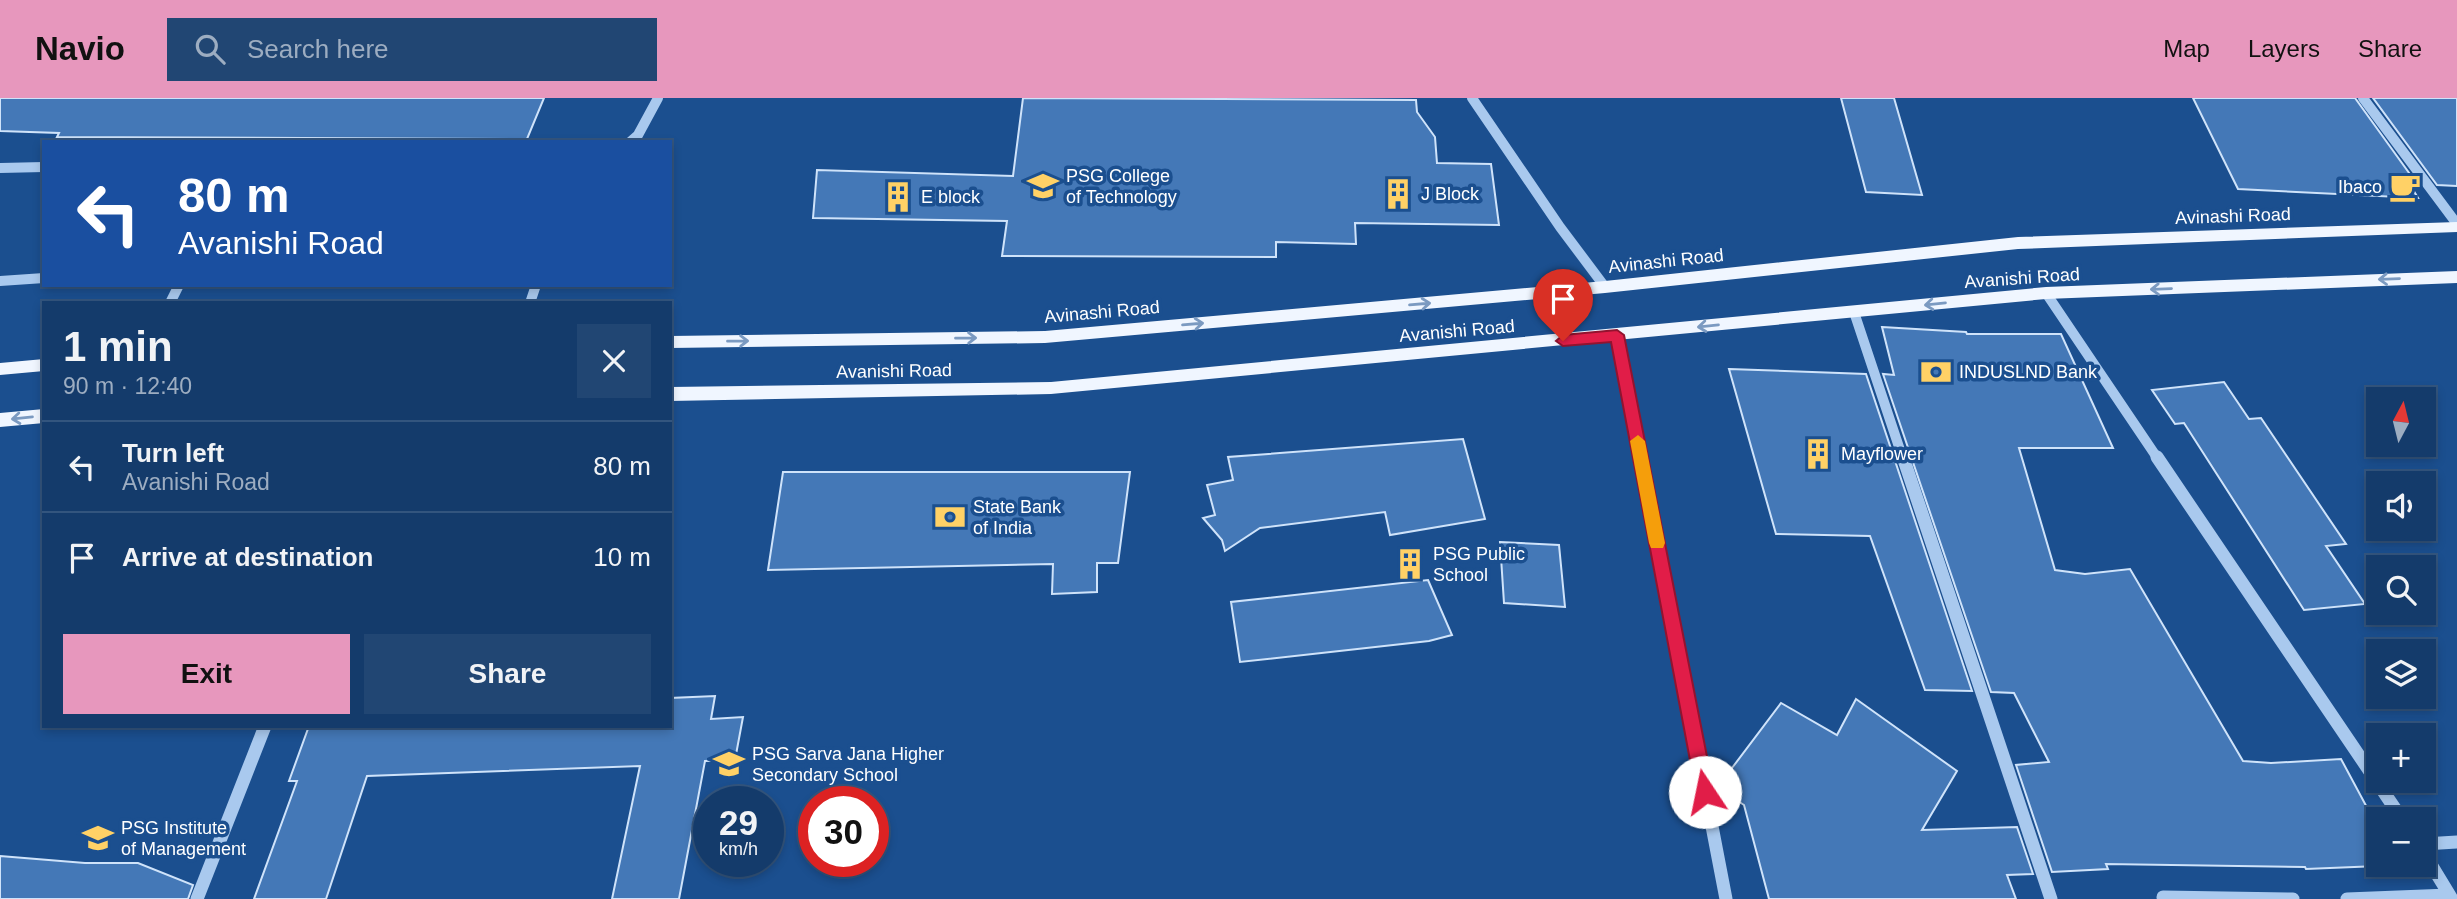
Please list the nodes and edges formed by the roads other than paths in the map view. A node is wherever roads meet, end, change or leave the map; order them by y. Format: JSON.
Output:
{"nodes":[{"id":1,"x":658,"y":98,"type":"edge"},
{"id":2,"x":1472,"y":98,"type":"edge"},
{"id":3,"x":2362,"y":98,"type":"edge"},
{"id":4,"x":632,"y":140,"type":"edge"},
{"id":5,"x":42,"y":167,"type":"edge"},
{"id":6,"x":0,"y":168,"type":"edge"},
{"id":7,"x":2457,"y":225,"type":"edge"},
{"id":8,"x":2457,"y":276,"type":"edge"},
{"id":9,"x":42,"y":278,"type":"edge"},
{"id":10,"x":0,"y":281,"type":"edge"},
{"id":11,"x":1605,"y":287,"type":"junction"},
{"id":12,"x":2046,"y":293,"type":"junction"},
{"id":13,"x":1854,"y":312,"type":"junction"},
{"id":14,"x":1617,"y":335,"type":"junction"},
{"id":15,"x":672,"y":342,"type":"edge"},
{"id":16,"x":42,"y":365,"type":"edge"},
{"id":17,"x":0,"y":369,"type":"edge"},
{"id":18,"x":672,"y":394,"type":"edge"},
{"id":19,"x":42,"y":416,"type":"edge"},
{"id":20,"x":0,"y":420,"type":"edge"},
{"id":21,"x":264,"y":728,"type":"edge"},
{"id":22,"x":2394,"y":807,"type":"edge"},
{"id":23,"x":2457,"y":842,"type":"edge"},
{"id":24,"x":2436,"y":843,"type":"edge"},
{"id":25,"x":2436,"y":873,"type":"edge"},
{"id":26,"x":2163,"y":897,"type":"dead end"},
{"id":27,"x":2450,"y":897,"type":"edge"},
{"id":28,"x":197,"y":899,"type":"edge"},
{"id":29,"x":1726,"y":899,"type":"edge"},
{"id":30,"x":2051,"y":899,"type":"edge"},
{"id":31,"x":2293,"y":899,"type":"edge"},
{"id":32,"x":2347,"y":899,"type":"edge"}],
"edges":[{"from":1,"to":4,"type":"street"},
{"from":2,"to":11,"type":"street"},
{"from":3,"to":7,"type":"street"},
{"from":5,"to":6,"type":"street"},
{"from":7,"to":11,"type":"main road","name":"Avinashi Road"},
{"from":8,"to":12,"type":"main road","name":"Avanishi Road","one_way":true},
{"from":9,"to":10,"type":"street"},
{"from":15,"to":11,"type":"main road","name":"Avinashi Road","one_way":true},
{"from":12,"to":13,"type":"main road","name":"Avanishi Road","one_way":true},
{"from":12,"to":22,"type":"street"},
{"from":13,"to":14,"type":"main road","name":"Avanishi Road","one_way":true},
{"from":13,"to":30,"type":"street"},
{"from":14,"to":18,"type":"main road","name":"Avanishi Road"},
{"from":14,"to":29,"type":"street"},
{"from":16,"to":17,"type":"main road"},
{"from":19,"to":20,"type":"main road","one_way":true},
{"from":21,"to":28,"type":"street"},
{"from":23,"to":24,"type":"street"},
{"from":25,"to":27,"type":"street"},
{"from":26,"to":31,"type":"street"},
{"from":27,"to":32,"type":"street"}]}
